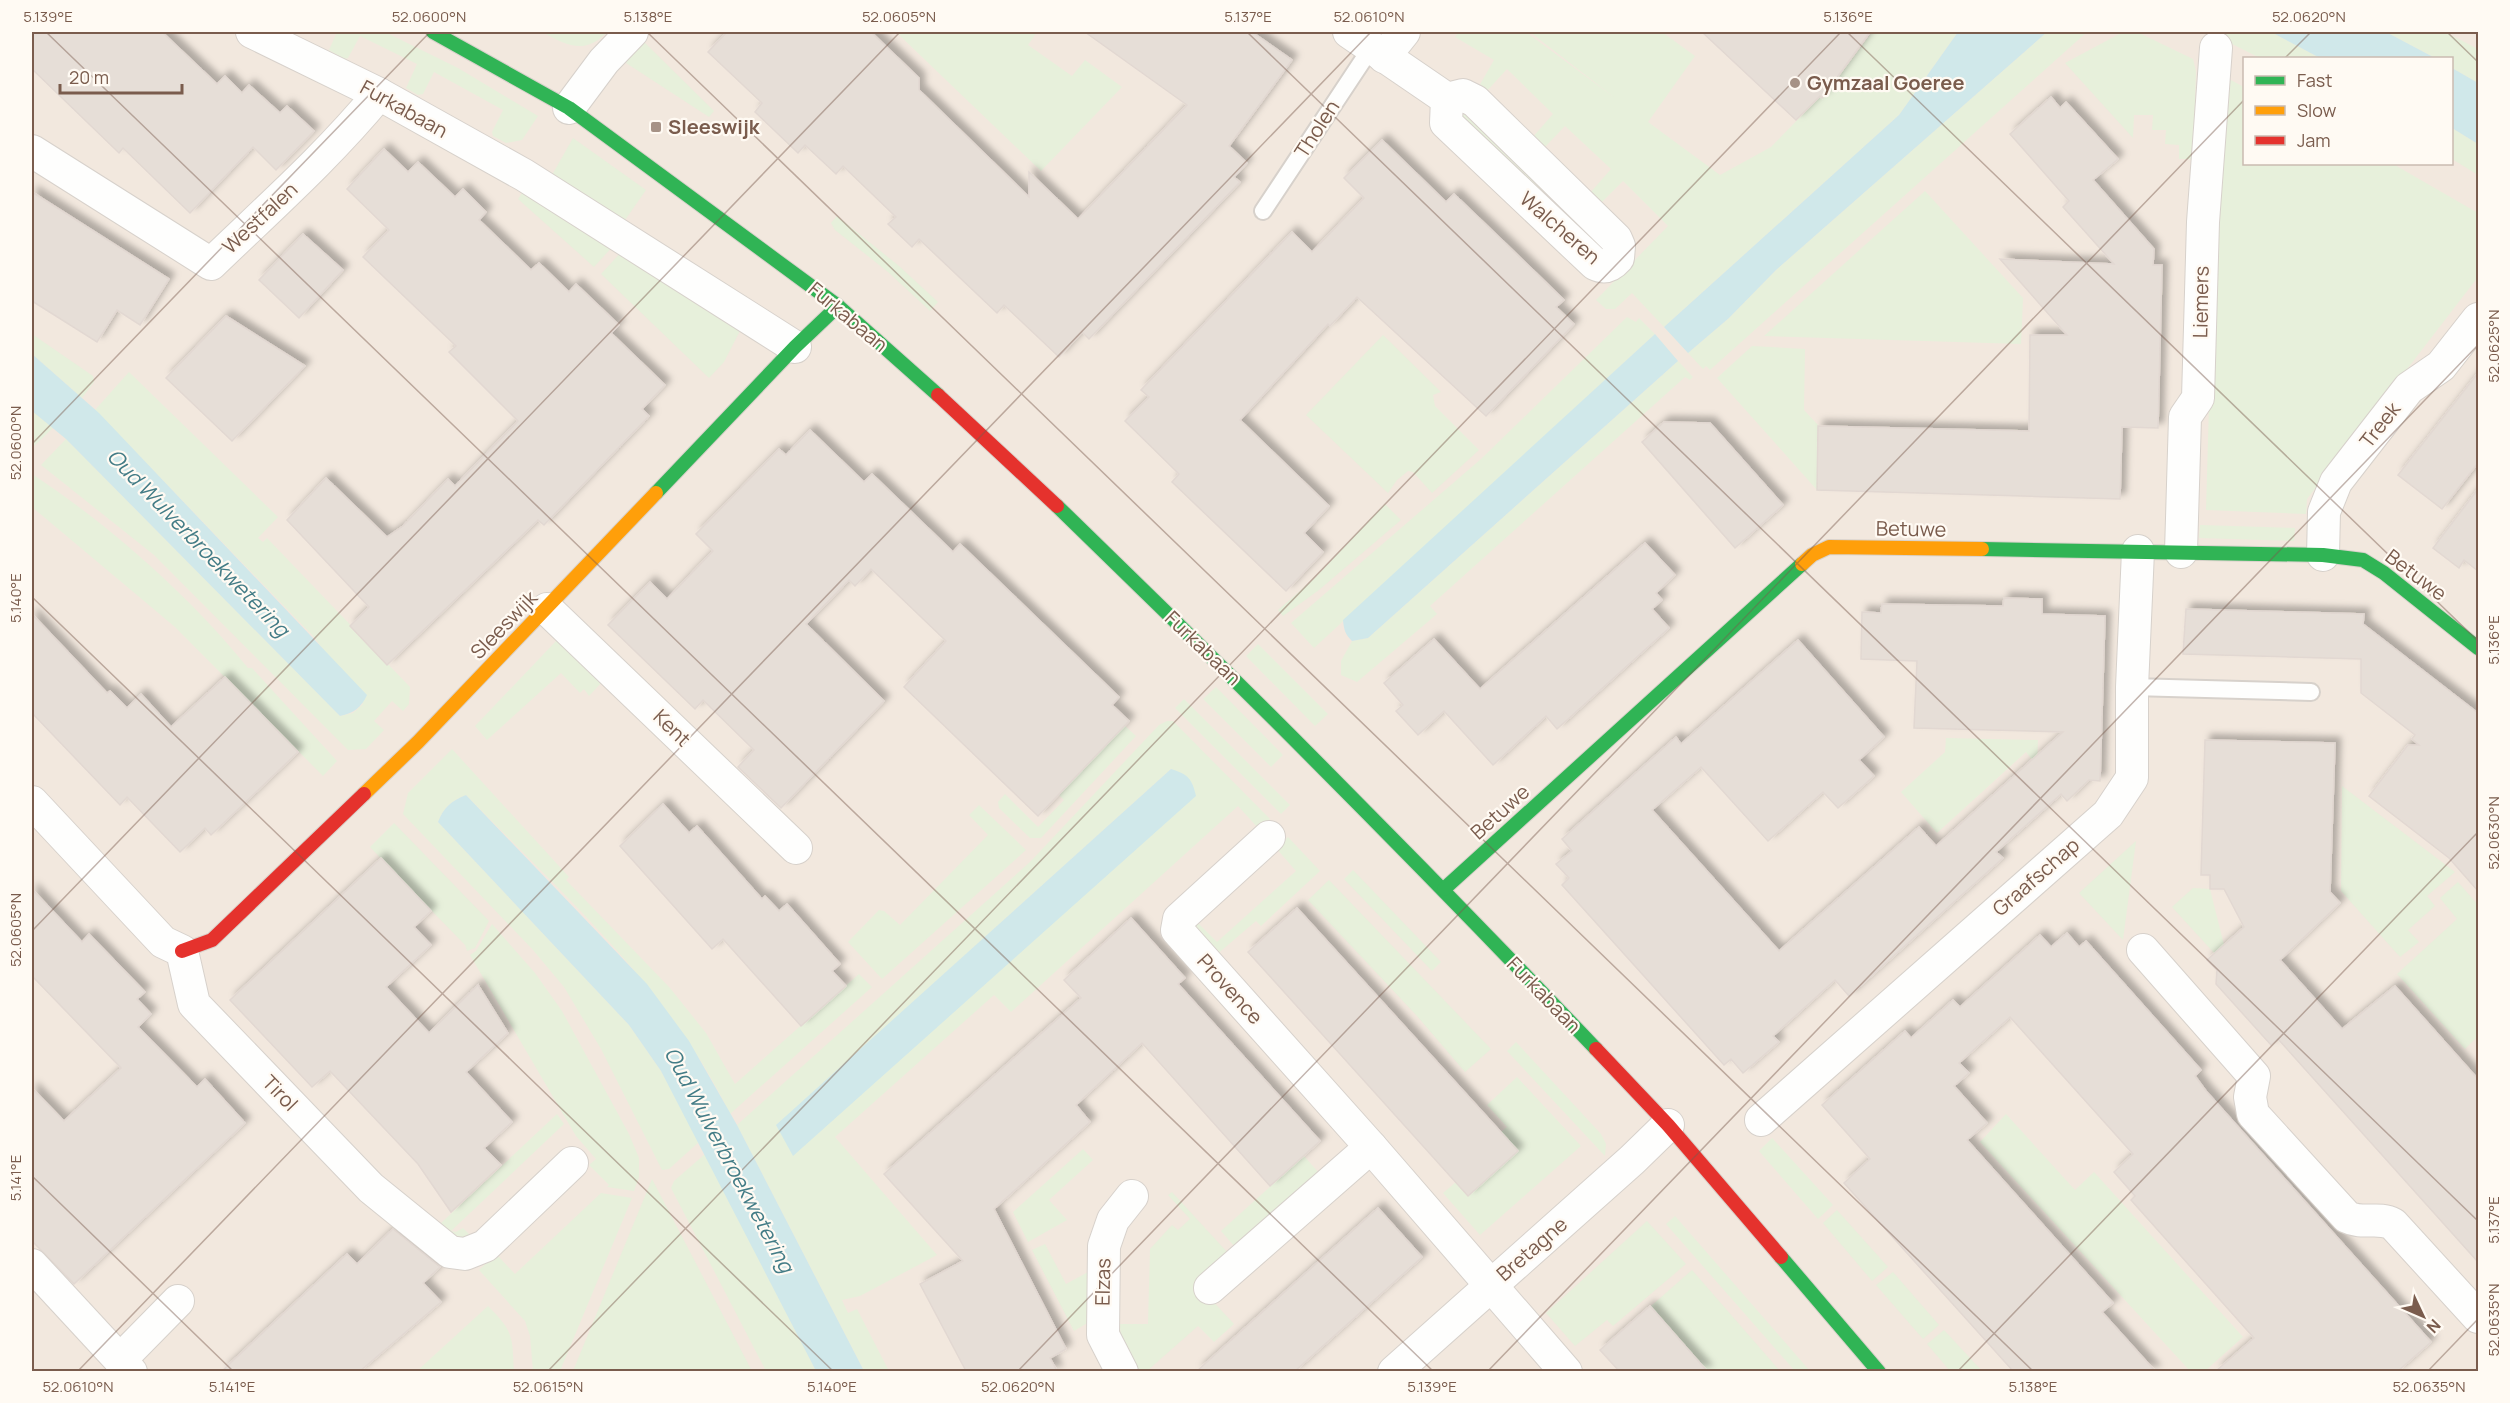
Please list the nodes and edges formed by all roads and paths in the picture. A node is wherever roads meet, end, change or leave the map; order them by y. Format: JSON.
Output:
{"nodes":[{"id":1,"x":252,"y":32,"type":"edge"},
{"id":2,"x":433,"y":32,"type":"edge"},
{"id":3,"x":632,"y":32,"type":"edge"},
{"id":4,"x":1404,"y":32,"type":"edge"},
{"id":5,"x":1368,"y":45,"type":"edge"},
{"id":6,"x":2216,"y":48,"type":"dead end"},
{"id":7,"x":379,"y":94,"type":"junction"},
{"id":8,"x":1448,"y":99,"type":"junction"},
{"id":9,"x":570,"y":108,"type":"junction"},
{"id":10,"x":32,"y":151,"type":"edge"},
{"id":11,"x":1263,"y":211,"type":"dead end"},
{"id":12,"x":838,"y":306,"type":"junction"},
{"id":13,"x":2478,"y":319,"type":"edge"},
{"id":14,"x":795,"y":347,"type":"junction"},
{"id":15,"x":2138,"y":551,"type":"junction"},
{"id":16,"x":2181,"y":552,"type":"junction"},
{"id":17,"x":2323,"y":555,"type":"junction"},
{"id":18,"x":547,"y":609,"type":"junction"},
{"id":19,"x":2478,"y":648,"type":"edge"},
{"id":20,"x":2132,"y":687,"type":"junction"},
{"id":21,"x":2311,"y":692,"type":"dead end"},
{"id":22,"x":32,"y":802,"type":"edge"},
{"id":23,"x":1269,"y":837,"type":"dead end"},
{"id":24,"x":796,"y":848,"type":"dead end"},
{"id":25,"x":1444,"y":889,"type":"junction"},
{"id":26,"x":2143,"y":950,"type":"dead end"},
{"id":27,"x":182,"y":951,"type":"junction"},
{"id":28,"x":1761,"y":1120,"type":"dead end"},
{"id":29,"x":1668,"y":1125,"type":"junction"},
{"id":30,"x":1371,"y":1147,"type":"junction"},
{"id":31,"x":572,"y":1162,"type":"dead end"},
{"id":32,"x":1132,"y":1196,"type":"dead end"},
{"id":33,"x":32,"y":1265,"type":"edge"},
{"id":34,"x":1492,"y":1284,"type":"junction"},
{"id":35,"x":1210,"y":1288,"type":"dead end"},
{"id":36,"x":178,"y":1301,"type":"dead end"},
{"id":37,"x":2478,"y":1317,"type":"edge"},
{"id":38,"x":125,"y":1366,"type":"edge"},
{"id":39,"x":1122,"y":1371,"type":"edge"},
{"id":40,"x":1394,"y":1371,"type":"edge"},
{"id":41,"x":1566,"y":1371,"type":"edge"},
{"id":42,"x":1879,"y":1371,"type":"edge"}],
"edges":[{"from":1,"to":7,"type":"street","name":"Furkabaan"},
{"from":2,"to":9,"type":"street","name":"Furkabaan"},
{"from":3,"to":9,"type":"street"},
{"from":4,"to":5,"type":"street","name":"Tholen"},
{"from":5,"to":8,"type":"street","name":"Walcheren"},
{"from":5,"to":11,"type":"lane","name":"Tholen"},
{"from":6,"to":16,"type":"street","name":"Liemers"},
{"from":7,"to":10,"type":"street","name":"Westfalen"},
{"from":7,"to":14,"type":"street","name":"Furkabaan"},
{"from":8,"to":8,"type":"street","name":"Walcheren"},
{"from":9,"to":12,"type":"street","name":"Furkabaan"},
{"from":12,"to":14,"type":"street","name":"Sleeswijk"},
{"from":12,"to":25,"type":"street","name":"Furkabaan"},
{"from":13,"to":17,"type":"street","name":"Treek"},
{"from":14,"to":18,"type":"street","name":"Sleeswijk"},
{"from":15,"to":16,"type":"street","name":"Betuwe"},
{"from":15,"to":20,"type":"street","name":"Graafschap"},
{"from":15,"to":25,"type":"street","name":"Betuwe"},
{"from":16,"to":17,"type":"street","name":"Betuwe"},
{"from":17,"to":19,"type":"street","name":"Betuwe"},
{"from":18,"to":24,"type":"street","name":"Kent"},
{"from":18,"to":27,"type":"street","name":"Sleeswijk"},
{"from":20,"to":21,"type":"lane"},
{"from":20,"to":28,"type":"street","name":"Graafschap"},
{"from":22,"to":27,"type":"street"},
{"from":23,"to":30,"type":"street","name":"Provence"},
{"from":25,"to":29,"type":"street","name":"Furkabaan"},
{"from":26,"to":37,"type":"street"},
{"from":27,"to":31,"type":"street","name":"Tirol"},
{"from":29,"to":34,"type":"street","name":"Bretagne"},
{"from":29,"to":42,"type":"street","name":"Furkabaan"},
{"from":30,"to":34,"type":"street","name":"Provence"},
{"from":30,"to":35,"type":"street"},
{"from":32,"to":39,"type":"street","name":"Elzas"},
{"from":33,"to":38,"type":"street"},
{"from":34,"to":40,"type":"street","name":"Bretagne"},
{"from":34,"to":41,"type":"street","name":"Provence"},
{"from":36,"to":38,"type":"street"}]}
